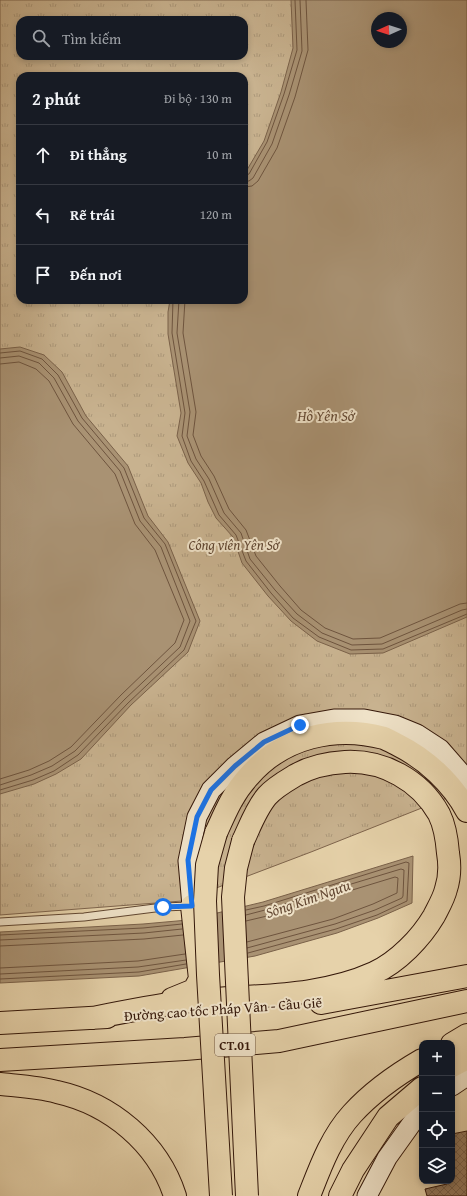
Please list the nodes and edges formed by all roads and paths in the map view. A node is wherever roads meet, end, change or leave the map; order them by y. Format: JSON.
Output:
{"nodes":[{"id":1,"x":467,"y":783,"type":"edge"},
{"id":2,"x":467,"y":811,"type":"edge"},
{"id":3,"x":193,"y":910,"type":"junction"},
{"id":4,"x":0,"y":922,"type":"edge"},
{"id":5,"x":467,"y":976,"type":"edge"},
{"id":6,"x":467,"y":1001,"type":"edge"},
{"id":7,"x":154,"y":1007,"type":"junction"},
{"id":8,"x":93,"y":1018,"type":"junction"},
{"id":9,"x":0,"y":1023,"type":"edge"},
{"id":10,"x":467,"y":1036,"type":"edge"},
{"id":11,"x":455,"y":1042,"type":"edge"},
{"id":12,"x":467,"y":1058,"type":"edge"},
{"id":13,"x":0,"y":1060,"type":"edge"},
{"id":14,"x":419,"y":1062,"type":"edge"},
{"id":15,"x":455,"y":1064,"type":"edge"},
{"id":16,"x":467,"y":1076,"type":"edge"},
{"id":17,"x":0,"y":1084,"type":"edge"},
{"id":18,"x":455,"y":1084,"type":"edge"},
{"id":19,"x":419,"y":1091,"type":"edge"},
{"id":20,"x":419,"y":1114,"type":"edge"},
{"id":21,"x":175,"y":1196,"type":"edge"},
{"id":22,"x":221,"y":1196,"type":"edge"},
{"id":23,"x":248,"y":1196,"type":"edge"},
{"id":24,"x":308,"y":1196,"type":"edge"},
{"id":25,"x":340,"y":1196,"type":"edge"},
{"id":26,"x":367,"y":1196,"type":"edge"}],
"edges":[{"from":1,"to":3,"type":"street"},
{"from":2,"to":22,"type":"highway","bridge":true},
{"from":3,"to":4,"type":"lane"},
{"from":3,"to":7,"type":"highway"},
{"from":5,"to":8,"type":"highway","name":"Đường cao tốc Pháp Vân - Cầu Giẽ"},
{"from":6,"to":13,"type":"highway","name":"Đường cao tốc Pháp Vân - Cầu Giẽ","number":"CT.01"},
{"from":7,"to":8,"type":"highway"},
{"from":7,"to":23,"type":"highway","bridge":true},
{"from":8,"to":9,"type":"highway","name":"Đường cao tốc Pháp Vân - Cầu Giẽ"},
{"from":10,"to":11,"type":"highway"},
{"from":12,"to":15,"type":"highway"},
{"from":14,"to":24,"type":"highway"},
{"from":16,"to":18,"type":"street"},
{"from":17,"to":21,"type":"highway"},
{"from":19,"to":25,"type":"highway"},
{"from":20,"to":26,"type":"street"}]}
